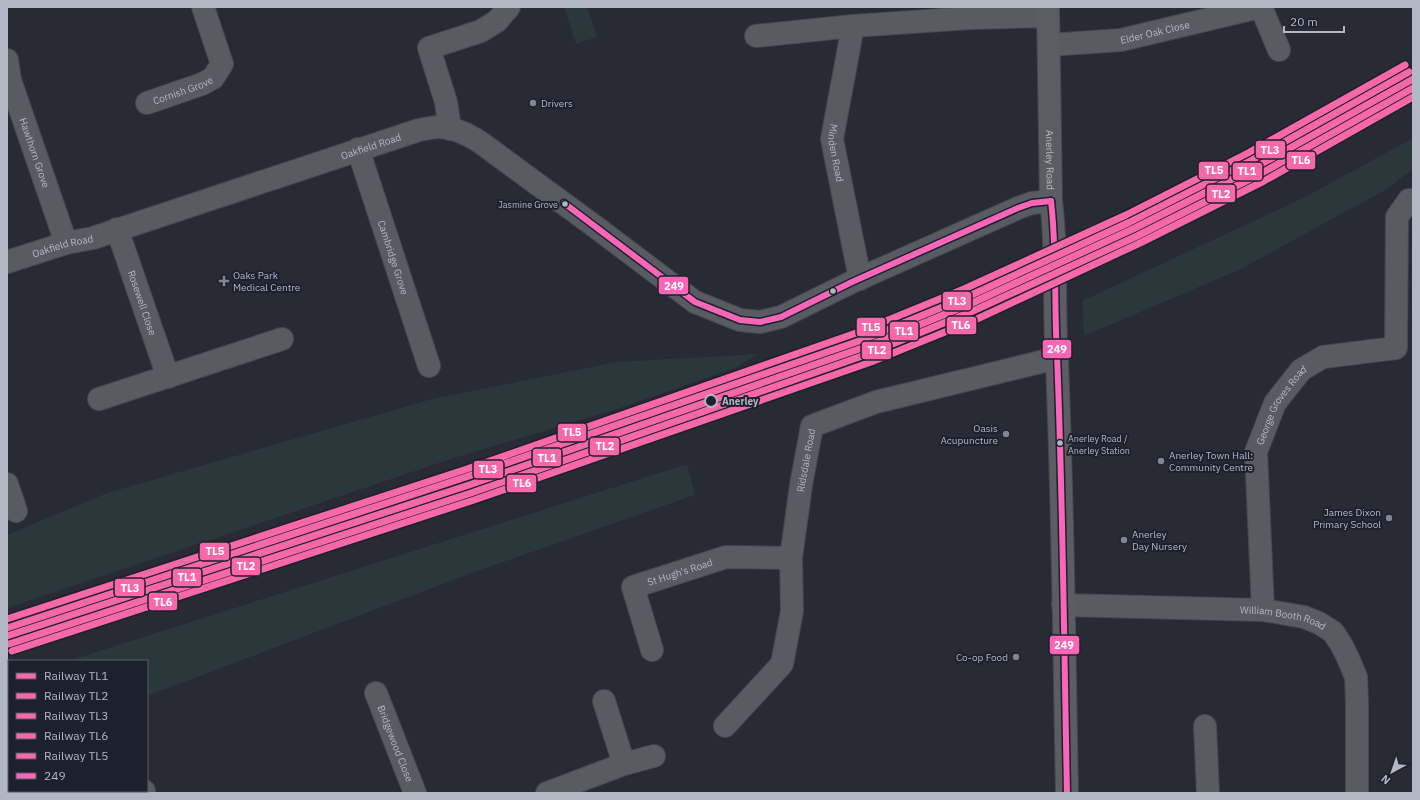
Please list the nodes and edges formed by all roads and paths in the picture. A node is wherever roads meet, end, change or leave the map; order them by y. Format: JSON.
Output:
{"nodes":[{"id":1,"x":203,"y":7,"type":"edge"},
{"id":2,"x":510,"y":7,"type":"edge"},
{"id":3,"x":1260,"y":7,"type":"edge"},
{"id":4,"x":1048,"y":12,"type":"edge"},
{"id":5,"x":853,"y":26,"type":"junction"},
{"id":6,"x":756,"y":36,"type":"dead end"},
{"id":7,"x":1049,"y":45,"type":"junction"},
{"id":8,"x":1279,"y":50,"type":"dead end"},
{"id":9,"x":7,"y":60,"type":"edge"},
{"id":10,"x":147,"y":103,"type":"dead end"},
{"id":11,"x":450,"y":129,"type":"junction"},
{"id":12,"x":358,"y":149,"type":"junction"},
{"id":13,"x":1411,"y":200,"type":"edge"},
{"id":14,"x":1051,"y":201,"type":"junction"},
{"id":15,"x":117,"y":229,"type":"junction"},
{"id":16,"x":66,"y":243,"type":"junction"},
{"id":17,"x":7,"y":262,"type":"edge"},
{"id":18,"x":860,"y":279,"type":"junction"},
{"id":19,"x":282,"y":339,"type":"dead end"},
{"id":20,"x":1056,"y":347,"type":"junction"},
{"id":21,"x":1405,"y":349,"type":"edge"},
{"id":22,"x":429,"y":366,"type":"dead end"},
{"id":23,"x":168,"y":377,"type":"junction"},
{"id":24,"x":99,"y":399,"type":"dead end"},
{"id":25,"x":7,"y":484,"type":"edge"},
{"id":26,"x":16,"y":511,"type":"dead end"},
{"id":27,"x":791,"y":558,"type":"junction"},
{"id":28,"x":1064,"y":606,"type":"junction"},
{"id":29,"x":1263,"y":610,"type":"junction"},
{"id":30,"x":652,"y":650,"type":"dead end"},
{"id":31,"x":376,"y":693,"type":"dead end"},
{"id":32,"x":604,"y":702,"type":"dead end"},
{"id":33,"x":724,"y":726,"type":"dead end"},
{"id":34,"x":1205,"y":726,"type":"dead end"},
{"id":35,"x":654,"y":756,"type":"dead end"},
{"id":36,"x":624,"y":764,"type":"junction"},
{"id":37,"x":414,"y":793,"type":"edge"},
{"id":38,"x":546,"y":793,"type":"edge"},
{"id":39,"x":1067,"y":793,"type":"edge"},
{"id":40,"x":1208,"y":793,"type":"edge"},
{"id":41,"x":1357,"y":793,"type":"edge"}],
"edges":[{"from":1,"to":10,"type":"street","name":"Cornish Grove"},
{"from":2,"to":11,"type":"street"},
{"from":3,"to":7,"type":"street","name":"Elder Oak Close"},
{"from":3,"to":8,"type":"street","name":"Elder Oak Close"},
{"from":4,"to":5,"type":"street"},
{"from":4,"to":7,"type":"main road","name":"Anerley Road"},
{"from":5,"to":6,"type":"street"},
{"from":5,"to":18,"type":"street","name":"Minden Road"},
{"from":7,"to":14,"type":"main road","name":"Anerley Road"},
{"from":9,"to":16,"type":"street","name":"Hawthorn Grove"},
{"from":11,"to":12,"type":"street","name":"Oakfield Road"},
{"from":11,"to":18,"type":"street","name":"Oakfield Road"},
{"from":12,"to":15,"type":"street","name":"Oakfield Road"},
{"from":12,"to":22,"type":"street","name":"Cambridge Grove"},
{"from":13,"to":21,"type":"street","name":"George Groves Road"},
{"from":14,"to":18,"type":"street","name":"Oakfield Road"},
{"from":14,"to":20,"type":"main road","name":"Anerley Road"},
{"from":15,"to":16,"type":"street","name":"Oakfield Road"},
{"from":15,"to":23,"type":"street","name":"Rosewell Close"},
{"from":16,"to":17,"type":"street","name":"Oakfield Road"},
{"from":19,"to":23,"type":"street"},
{"from":20,"to":27,"type":"street","name":"Ridsdale Road"},
{"from":20,"to":28,"type":"main road","name":"Anerley Road"},
{"from":21,"to":29,"type":"street","name":"George Groves Road"},
{"from":23,"to":24,"type":"street"},
{"from":25,"to":26,"type":"street"},
{"from":27,"to":30,"type":"street","name":"St Hugh's Road"},
{"from":27,"to":33,"type":"street","name":"Ridsdale Road"},
{"from":28,"to":29,"type":"street","name":"William Booth Road"},
{"from":28,"to":39,"type":"main road","name":"Anerley Road"},
{"from":29,"to":41,"type":"street","name":"William Booth Road"},
{"from":31,"to":37,"type":"street","name":"Bridgewood Close"},
{"from":32,"to":36,"type":"street"},
{"from":34,"to":40,"type":"street"},
{"from":35,"to":36,"type":"street"},
{"from":36,"to":38,"type":"street"}]}
